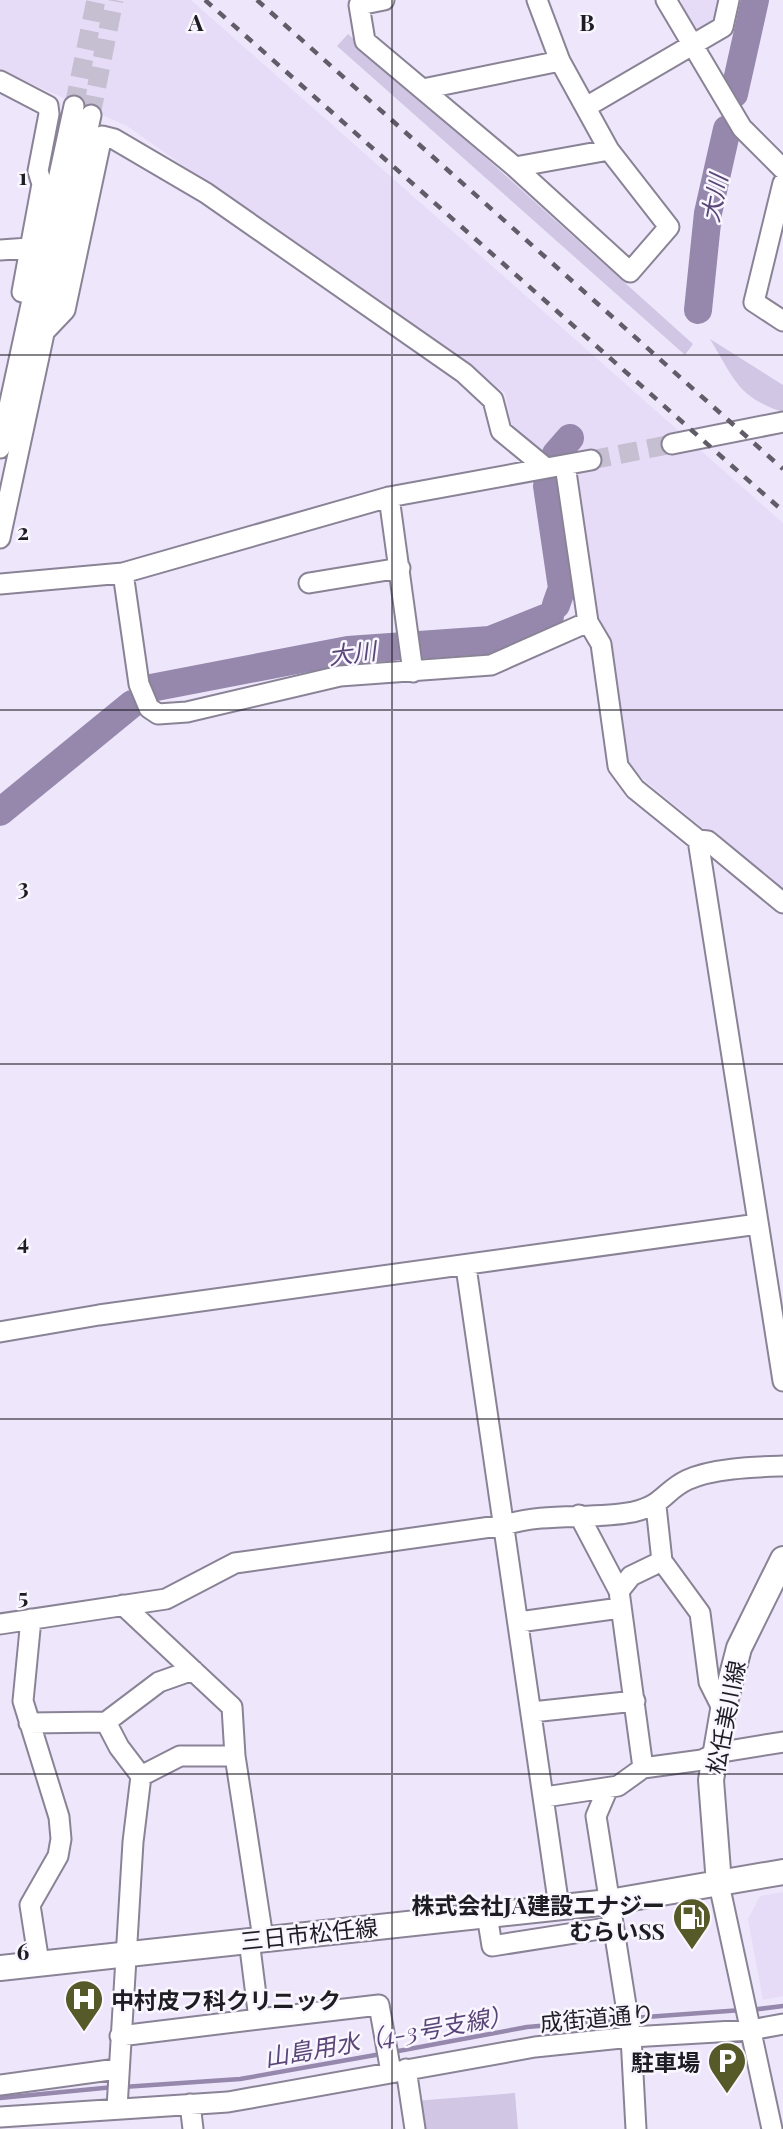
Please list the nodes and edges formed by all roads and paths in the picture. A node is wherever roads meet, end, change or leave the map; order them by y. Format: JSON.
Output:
{"nodes":[{"id":1,"x":384,"y":0,"type":"edge"},
{"id":2,"x":537,"y":0,"type":"edge"},
{"id":3,"x":666,"y":0,"type":"edge"},
{"id":4,"x":729,"y":0,"type":"edge"},
{"id":5,"x":692,"y":47,"type":"junction"},
{"id":6,"x":560,"y":61,"type":"junction"},
{"id":7,"x":0,"y":81,"type":"edge"},
{"id":8,"x":423,"y":89,"type":"junction"},
{"id":9,"x":586,"y":107,"type":"junction"},
{"id":10,"x":83,"y":110,"type":"tunnel mouth"},
{"id":11,"x":609,"y":150,"type":"junction"},
{"id":12,"x":515,"y":167,"type":"junction"},
{"id":13,"x":783,"y":169,"type":"edge"},
{"id":14,"x":783,"y":183,"type":"edge"},
{"id":15,"x":29,"y":248,"type":"junction"},
{"id":16,"x":0,"y":250,"type":"edge"},
{"id":17,"x":783,"y":321,"type":"edge"},
{"id":18,"x":36,"y":331,"type":"junction"},
{"id":19,"x":783,"y":422,"type":"edge"},
{"id":20,"x":672,"y":444,"type":"tunnel mouth"},
{"id":21,"x":0,"y":448,"type":"edge"},
{"id":22,"x":591,"y":460,"type":"tunnel mouth"},
{"id":23,"x":556,"y":466,"type":"junction"},
{"id":24,"x":389,"y":497,"type":"junction"},
{"id":25,"x":0,"y":538,"type":"edge"},
{"id":26,"x":400,"y":569,"type":"junction"},
{"id":27,"x":123,"y":573,"type":"junction"},
{"id":28,"x":309,"y":583,"type":"dead end"},
{"id":29,"x":0,"y":584,"type":"edge"},
{"id":30,"x":588,"y":622,"type":"junction"},
{"id":31,"x":412,"y":663,"type":"junction"},
{"id":32,"x":698,"y":840,"type":"junction"},
{"id":33,"x":783,"y":903,"type":"edge"},
{"id":34,"x":758,"y":1224,"type":"junction"},
{"id":35,"x":466,"y":1266,"type":"junction"},
{"id":36,"x":0,"y":1332,"type":"edge"},
{"id":37,"x":783,"y":1381,"type":"edge"},
{"id":38,"x":783,"y":1466,"type":"edge"},
{"id":39,"x":656,"y":1506,"type":"junction"},
{"id":40,"x":579,"y":1515,"type":"junction"},
{"id":41,"x":505,"y":1525,"type":"junction"},
{"id":42,"x":783,"y":1559,"type":"edge"},
{"id":43,"x":662,"y":1561,"type":"junction"},
{"id":44,"x":619,"y":1600,"type":"junction"},
{"id":45,"x":123,"y":1605,"type":"junction"},
{"id":46,"x":31,"y":1619,"type":"junction"},
{"id":47,"x":519,"y":1622,"type":"junction"},
{"id":48,"x":0,"y":1624,"type":"edge"},
{"id":49,"x":192,"y":1670,"type":"junction"},
{"id":50,"x":635,"y":1701,"type":"junction"},
{"id":51,"x":723,"y":1710,"type":"junction"},
{"id":52,"x":532,"y":1712,"type":"junction"},
{"id":53,"x":106,"y":1722,"type":"junction"},
{"id":54,"x":29,"y":1723,"type":"junction"},
{"id":55,"x":783,"y":1742,"type":"edge"},
{"id":56,"x":716,"y":1752,"type":"junction"},
{"id":57,"x":235,"y":1756,"type":"junction"},
{"id":58,"x":643,"y":1768,"type":"junction"},
{"id":59,"x":141,"y":1776,"type":"junction"},
{"id":60,"x":608,"y":1788,"type":"junction"},
{"id":61,"x":545,"y":1797,"type":"junction"},
{"id":62,"x":783,"y":1872,"type":"edge"},
{"id":63,"x":719,"y":1884,"type":"junction"},
{"id":64,"x":609,"y":1902,"type":"junction"},
{"id":65,"x":559,"y":1907,"type":"junction"},
{"id":66,"x":487,"y":1915,"type":"junction"},
{"id":67,"x":613,"y":1927,"type":"junction"},
{"id":68,"x":256,"y":1939,"type":"junction"},
{"id":69,"x":126,"y":1953,"type":"junction"},
{"id":70,"x":39,"y":1963,"type":"junction"},
{"id":71,"x":0,"y":1968,"type":"edge"},
{"id":72,"x":748,"y":2016,"type":"junction"},
{"id":73,"x":259,"y":2019,"type":"junction"},
{"id":74,"x":628,"y":2023,"type":"junction"},
{"id":75,"x":783,"y":2024,"type":"edge"},
{"id":76,"x":120,"y":2036,"type":"junction"},
{"id":77,"x":396,"y":2068,"type":"junction"},
{"id":78,"x":0,"y":2085,"type":"edge"},
{"id":79,"x":117,"y":2088,"type":"junction"},
{"id":80,"x":191,"y":2104,"type":"junction"},
{"id":81,"x":0,"y":2116,"type":"edge"},
{"id":82,"x":193,"y":2129,"type":"edge"},
{"id":83,"x":415,"y":2129,"type":"edge"},
{"id":84,"x":635,"y":2129,"type":"edge"},
{"id":85,"x":772,"y":2129,"type":"edge"}],
"edges":[{"from":1,"to":8,"type":"street"},
{"from":2,"to":6,"type":"street"},
{"from":3,"to":5,"type":"street"},
{"from":4,"to":5,"type":"street"},
{"from":5,"to":9,"type":"street"},
{"from":5,"to":13,"type":"street"},
{"from":6,"to":8,"type":"street"},
{"from":6,"to":9,"type":"street"},
{"from":7,"to":15,"type":"street"},
{"from":8,"to":12,"type":"street"},
{"from":9,"to":11,"type":"street"},
{"from":10,"to":18,"type":"street"},
{"from":11,"to":12,"type":"street"},
{"from":11,"to":12,"type":"street"},
{"from":14,"to":17,"type":"street"},
{"from":15,"to":16,"type":"street"},
{"from":15,"to":18,"type":"street"},
{"from":18,"to":21,"type":"street"},
{"from":18,"to":23,"type":"street"},
{"from":18,"to":25,"type":"street"},
{"from":19,"to":20,"type":"street"},
{"from":22,"to":23,"type":"street"},
{"from":23,"to":24,"type":"street"},
{"from":23,"to":30,"type":"street"},
{"from":24,"to":26,"type":"street"},
{"from":24,"to":27,"type":"street"},
{"from":26,"to":28,"type":"street"},
{"from":26,"to":31,"type":"street"},
{"from":27,"to":29,"type":"street"},
{"from":27,"to":31,"type":"street"},
{"from":30,"to":31,"type":"street"},
{"from":30,"to":32,"type":"street"},
{"from":32,"to":33,"type":"street"},
{"from":32,"to":34,"type":"street"},
{"from":34,"to":35,"type":"street"},
{"from":34,"to":37,"type":"street"},
{"from":35,"to":36,"type":"street"},
{"from":35,"to":41,"type":"street"},
{"from":38,"to":39,"type":"street"},
{"from":39,"to":40,"type":"street"},
{"from":39,"to":43,"type":"street"},
{"from":40,"to":41,"type":"street"},
{"from":40,"to":44,"type":"street"},
{"from":41,"to":45,"type":"street"},
{"from":41,"to":47,"type":"street"},
{"from":42,"to":51,"type":"main road","name":"松任美川線"},
{"from":43,"to":44,"type":"street"},
{"from":43,"to":51,"type":"street"},
{"from":44,"to":47,"type":"street"},
{"from":44,"to":50,"type":"street"},
{"from":45,"to":46,"type":"street"},
{"from":45,"to":49,"type":"street"},
{"from":46,"to":48,"type":"street"},
{"from":46,"to":54,"type":"street"},
{"from":47,"to":52,"type":"street"},
{"from":49,"to":53,"type":"street"},
{"from":49,"to":57,"type":"street"},
{"from":50,"to":52,"type":"street"},
{"from":50,"to":58,"type":"street"},
{"from":51,"to":56,"type":"main road","name":"松任美川線"},
{"from":52,"to":61,"type":"street"},
{"from":53,"to":54,"type":"street"},
{"from":53,"to":59,"type":"street"},
{"from":54,"to":70,"type":"street"},
{"from":55,"to":56,"type":"street"},
{"from":56,"to":58,"type":"street"},
{"from":56,"to":63,"type":"main road","name":"松任美川線"},
{"from":57,"to":59,"type":"street"},
{"from":57,"to":68,"type":"street"},
{"from":58,"to":60,"type":"street"},
{"from":59,"to":69,"type":"street"},
{"from":60,"to":61,"type":"street"},
{"from":60,"to":64,"type":"street"},
{"from":61,"to":65,"type":"street"},
{"from":62,"to":63,"type":"main road","name":"三日市松任線"},
{"from":63,"to":64,"type":"main road","name":"三日市松任線"},
{"from":63,"to":72,"type":"street"},
{"from":64,"to":65,"type":"main road","name":"三日市松任線"},
{"from":64,"to":67,"type":"street"},
{"from":65,"to":66,"type":"main road","name":"三日市松任線"},
{"from":66,"to":67,"type":"street"},
{"from":66,"to":68,"type":"main road","name":"三日市松任線"},
{"from":67,"to":74,"type":"street"},
{"from":68,"to":69,"type":"main road","name":"三日市松任線"},
{"from":68,"to":73,"type":"street"},
{"from":69,"to":70,"type":"main road","name":"三日市松任線"},
{"from":69,"to":76,"type":"street"},
{"from":70,"to":71,"type":"main road","name":"三日市松任線"},
{"from":72,"to":74,"type":"street","name":"成街道通り"},
{"from":72,"to":75,"type":"street","name":"成街道通り"},
{"from":72,"to":85,"type":"street"},
{"from":73,"to":76,"type":"street"},
{"from":73,"to":77,"type":"street"},
{"from":74,"to":77,"type":"street","name":"成街道通り"},
{"from":74,"to":84,"type":"street"},
{"from":76,"to":79,"type":"street"},
{"from":77,"to":80,"type":"street","name":"成街道通り"},
{"from":77,"to":83,"type":"street"},
{"from":78,"to":79,"type":"street"},
{"from":79,"to":80,"type":"street","name":"成街道通り"},
{"from":79,"to":81,"type":"street","name":"成街道通り"},
{"from":80,"to":82,"type":"street"}]}
